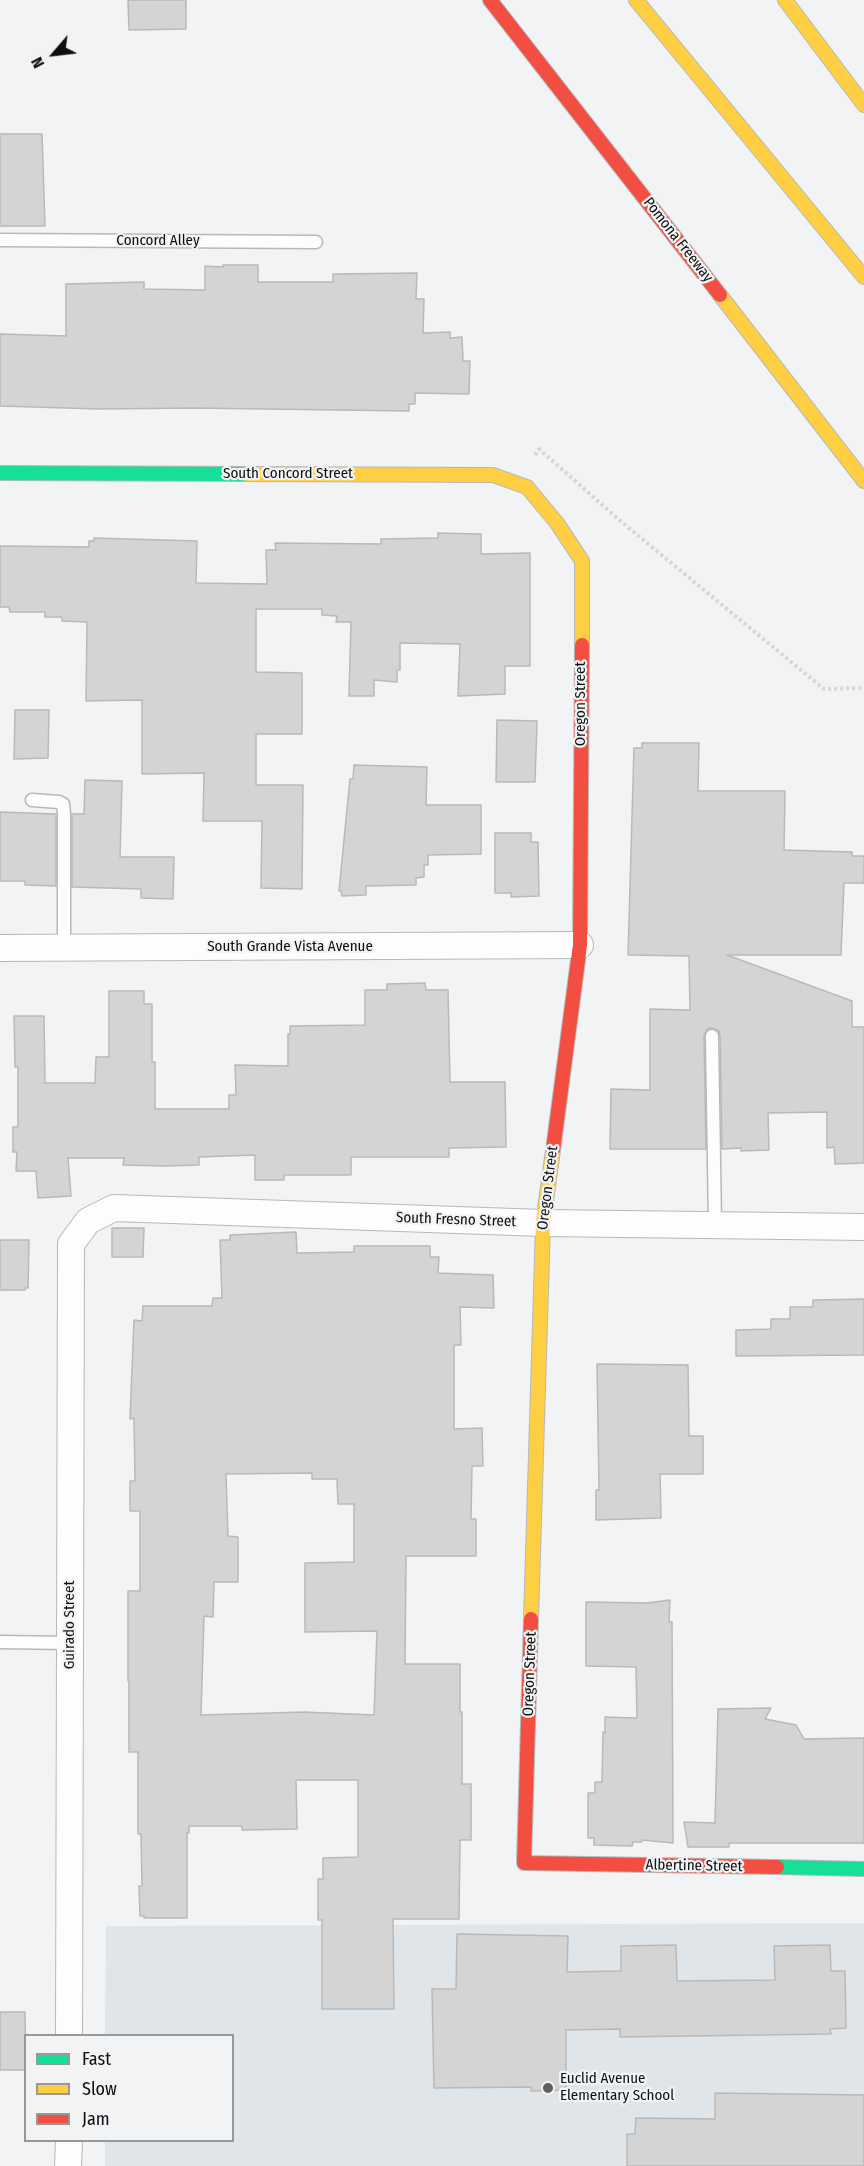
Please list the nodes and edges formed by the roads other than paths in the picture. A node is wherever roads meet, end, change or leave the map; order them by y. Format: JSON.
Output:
{"nodes":[{"id":1,"x":490,"y":0,"type":"edge"},
{"id":2,"x":636,"y":0,"type":"edge"},
{"id":3,"x":785,"y":0,"type":"edge"},
{"id":4,"x":864,"y":105,"type":"edge"},
{"id":5,"x":0,"y":240,"type":"edge"},
{"id":6,"x":316,"y":242,"type":"dead end"},
{"id":7,"x":864,"y":277,"type":"edge"},
{"id":8,"x":0,"y":473,"type":"edge"},
{"id":9,"x":864,"y":481,"type":"edge"},
{"id":10,"x":557,"y":523,"type":"joint"},
{"id":11,"x":32,"y":800,"type":"dead end"},
{"id":12,"x":580,"y":945,"type":"junction"},
{"id":13,"x":0,"y":948,"type":"edge"},
{"id":14,"x":64,"y":948,"type":"junction"},
{"id":15,"x":712,"y":1036,"type":"dead end"},
{"id":16,"x":88,"y":1221,"type":"joint"},
{"id":17,"x":543,"y":1223,"type":"junction"},
{"id":18,"x":715,"y":1225,"type":"junction"},
{"id":19,"x":864,"y":1227,"type":"edge"},
{"id":20,"x":0,"y":1642,"type":"edge"},
{"id":21,"x":70,"y":1643,"type":"junction"},
{"id":22,"x":524,"y":1863,"type":"joint"},
{"id":23,"x":864,"y":1869,"type":"edge"},
{"id":24,"x":69,"y":2034,"type":"edge"},
{"id":25,"x":69,"y":2142,"type":"edge"},
{"id":26,"x":68,"y":2166,"type":"edge"}],
"edges":[{"from":1,"to":9,"type":"main road","name":"Pomona Freeway"},
{"from":2,"to":7,"type":"main road"},
{"from":3,"to":4,"type":"main road"},
{"from":5,"to":6,"type":"lane","name":"Concord Alley"},
{"from":8,"to":10,"type":"main road","name":"South Concord Street"},
{"from":10,"to":12,"type":"main road","name":"Oregon Street"},
{"from":11,"to":14,"type":"lane"},
{"from":12,"to":14,"type":"street","name":"South Grande Vista Avenue"},
{"from":12,"to":17,"type":"main road","name":"Oregon Street"},
{"from":13,"to":14,"type":"street","name":"South Grande Vista Avenue"},
{"from":15,"to":18,"type":"lane"},
{"from":16,"to":17,"type":"street","name":"South Fresno Street"},
{"from":16,"to":21,"type":"street","name":"Guirado Street"},
{"from":17,"to":18,"type":"street","name":"South Fresno Street"},
{"from":17,"to":22,"type":"main road","name":"Oregon Street"},
{"from":18,"to":19,"type":"street","name":"South Fresno Street"},
{"from":20,"to":21,"type":"lane"},
{"from":21,"to":24,"type":"street","name":"Guirado Street"},
{"from":22,"to":23,"type":"main road","name":"Albertine Street"},
{"from":25,"to":26,"type":"street"}]}
